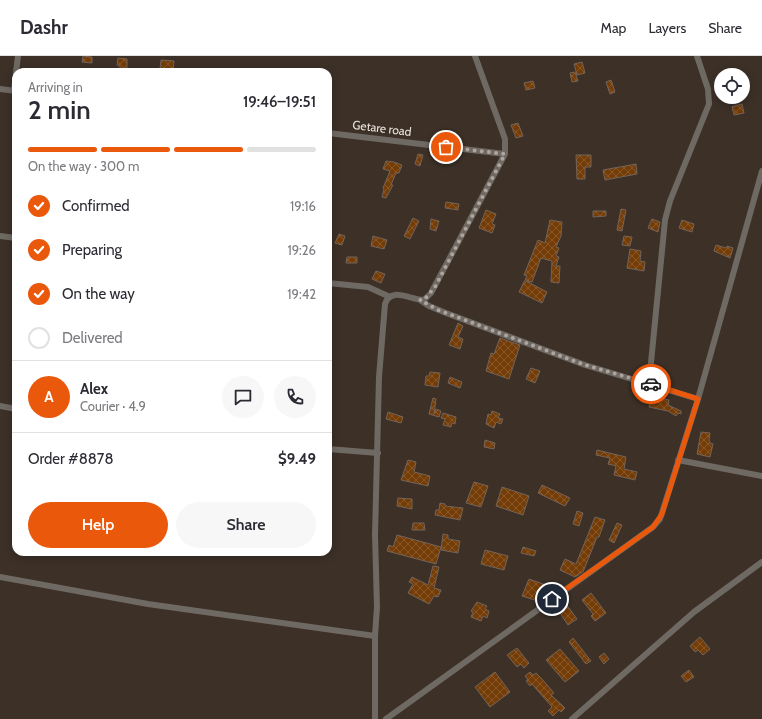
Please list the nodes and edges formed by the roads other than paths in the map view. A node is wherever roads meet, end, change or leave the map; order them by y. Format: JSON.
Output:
{"nodes":[{"id":1,"x":18,"y":56,"type":"edge"},
{"id":2,"x":474,"y":56,"type":"edge"},
{"id":3,"x":697,"y":56,"type":"edge"},
{"id":4,"x":17,"y":68,"type":"edge"},
{"id":5,"x":0,"y":89,"type":"edge"},
{"id":6,"x":12,"y":91,"type":"edge"},
{"id":7,"x":332,"y":133,"type":"edge"},
{"id":8,"x":505,"y":154,"type":"junction"},
{"id":9,"x":762,"y":171,"type":"edge"},
{"id":10,"x":0,"y":236,"type":"edge"},
{"id":11,"x":12,"y":238,"type":"edge"},
{"id":12,"x":332,"y":283,"type":"edge"},
{"id":13,"x":390,"y":297,"type":"junction"},
{"id":14,"x":420,"y":300,"type":"junction"},
{"id":15,"x":649,"y":383,"type":"junction"},
{"id":16,"x":698,"y":399,"type":"junction"},
{"id":17,"x":0,"y":406,"type":"edge"},
{"id":18,"x":12,"y":408,"type":"edge"},
{"id":19,"x":332,"y":449,"type":"edge"},
{"id":20,"x":378,"y":453,"type":"junction"},
{"id":21,"x":678,"y":460,"type":"junction"},
{"id":22,"x":762,"y":476,"type":"edge"},
{"id":23,"x":762,"y":562,"type":"edge"},
{"id":24,"x":0,"y":577,"type":"edge"},
{"id":25,"x":375,"y":636,"type":"junction"},
{"id":26,"x":375,"y":719,"type":"edge"},
{"id":27,"x":386,"y":719,"type":"edge"},
{"id":28,"x":572,"y":719,"type":"edge"}],
"edges":[{"from":1,"to":4,"type":"street"},
{"from":2,"to":8,"type":"street"},
{"from":3,"to":15,"type":"street"},
{"from":5,"to":6,"type":"street"},
{"from":7,"to":8,"type":"street","name":"Getare road"},
{"from":8,"to":14,"type":"street"},
{"from":9,"to":16,"type":"street"},
{"from":10,"to":11,"type":"street"},
{"from":12,"to":13,"type":"street"},
{"from":13,"to":14,"type":"street"},
{"from":13,"to":20,"type":"street"},
{"from":14,"to":15,"type":"street"},
{"from":15,"to":16,"type":"street"},
{"from":16,"to":21,"type":"street"},
{"from":17,"to":18,"type":"street"},
{"from":19,"to":20,"type":"street"},
{"from":20,"to":25,"type":"street"},
{"from":21,"to":22,"type":"street"},
{"from":21,"to":27,"type":"street"},
{"from":23,"to":28,"type":"street"},
{"from":24,"to":25,"type":"street"},
{"from":25,"to":26,"type":"street"}]}
